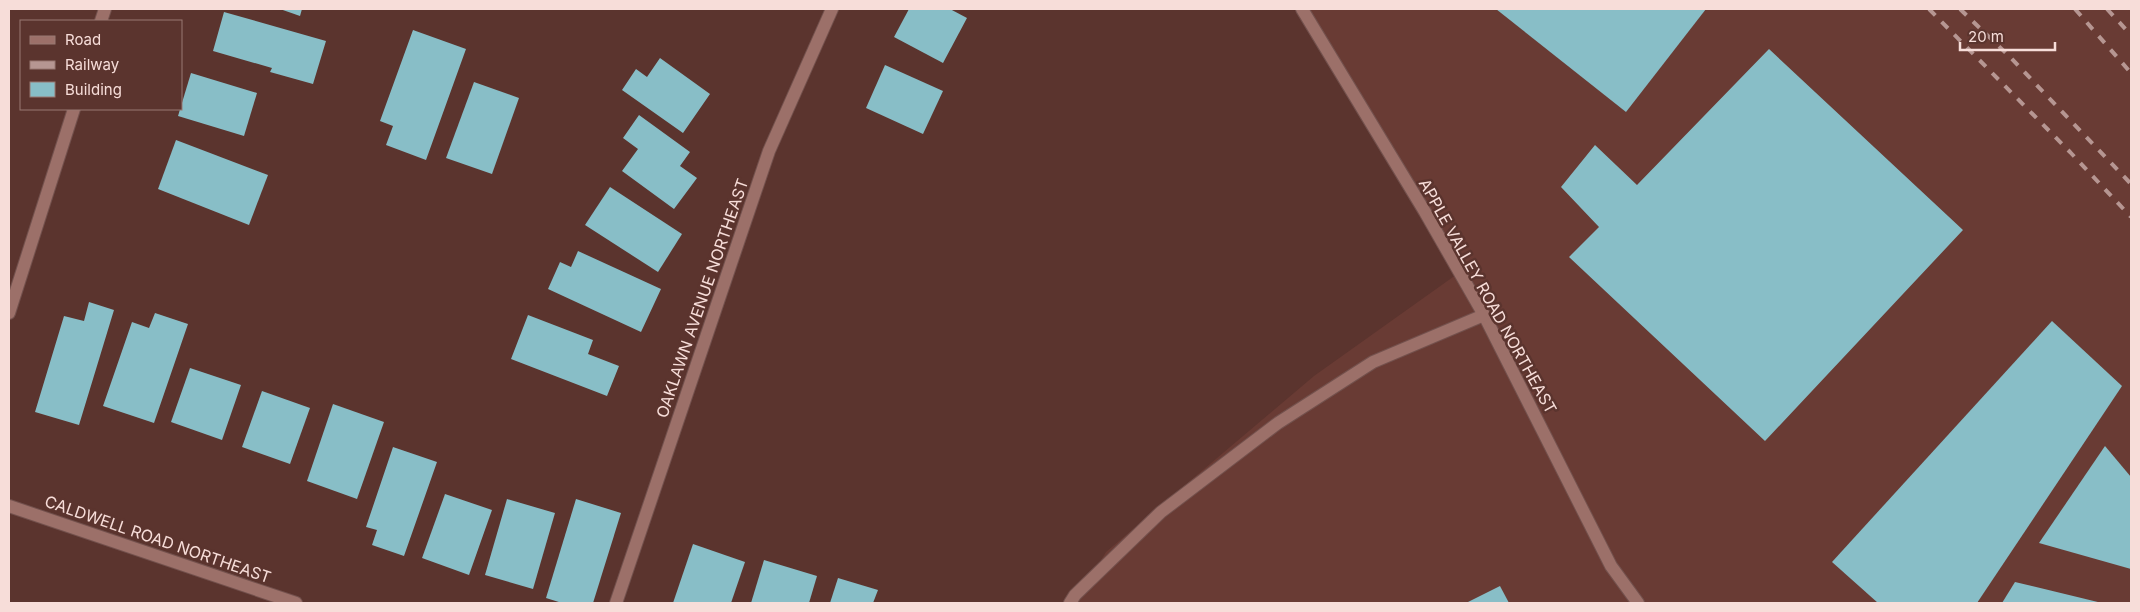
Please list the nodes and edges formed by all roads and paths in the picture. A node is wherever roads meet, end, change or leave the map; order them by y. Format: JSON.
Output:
{"nodes":[{"id":1,"x":832,"y":9,"type":"edge"},
{"id":2,"x":1302,"y":9,"type":"edge"},
{"id":3,"x":74,"y":110,"type":"edge"},
{"id":4,"x":9,"y":313,"type":"edge"},
{"id":5,"x":1484,"y":315,"type":"junction"},
{"id":6,"x":9,"y":506,"type":"edge"},
{"id":7,"x":296,"y":603,"type":"edge"},
{"id":8,"x":616,"y":603,"type":"edge"},
{"id":9,"x":1070,"y":603,"type":"edge"},
{"id":10,"x":1638,"y":603,"type":"edge"}],
"edges":[{"from":1,"to":8,"type":"street","name":"OAKLAWN AVENUE NORTHEAST"},
{"from":2,"to":5,"type":"street","name":"APPLE VALLEY ROAD NORTHEAST"},
{"from":3,"to":4,"type":"street"},
{"from":5,"to":9,"type":"street"},
{"from":5,"to":10,"type":"street","name":"APPLE VALLEY ROAD NORTHEAST"},
{"from":6,"to":7,"type":"street","name":"CALDWELL ROAD NORTHEAST"}]}
